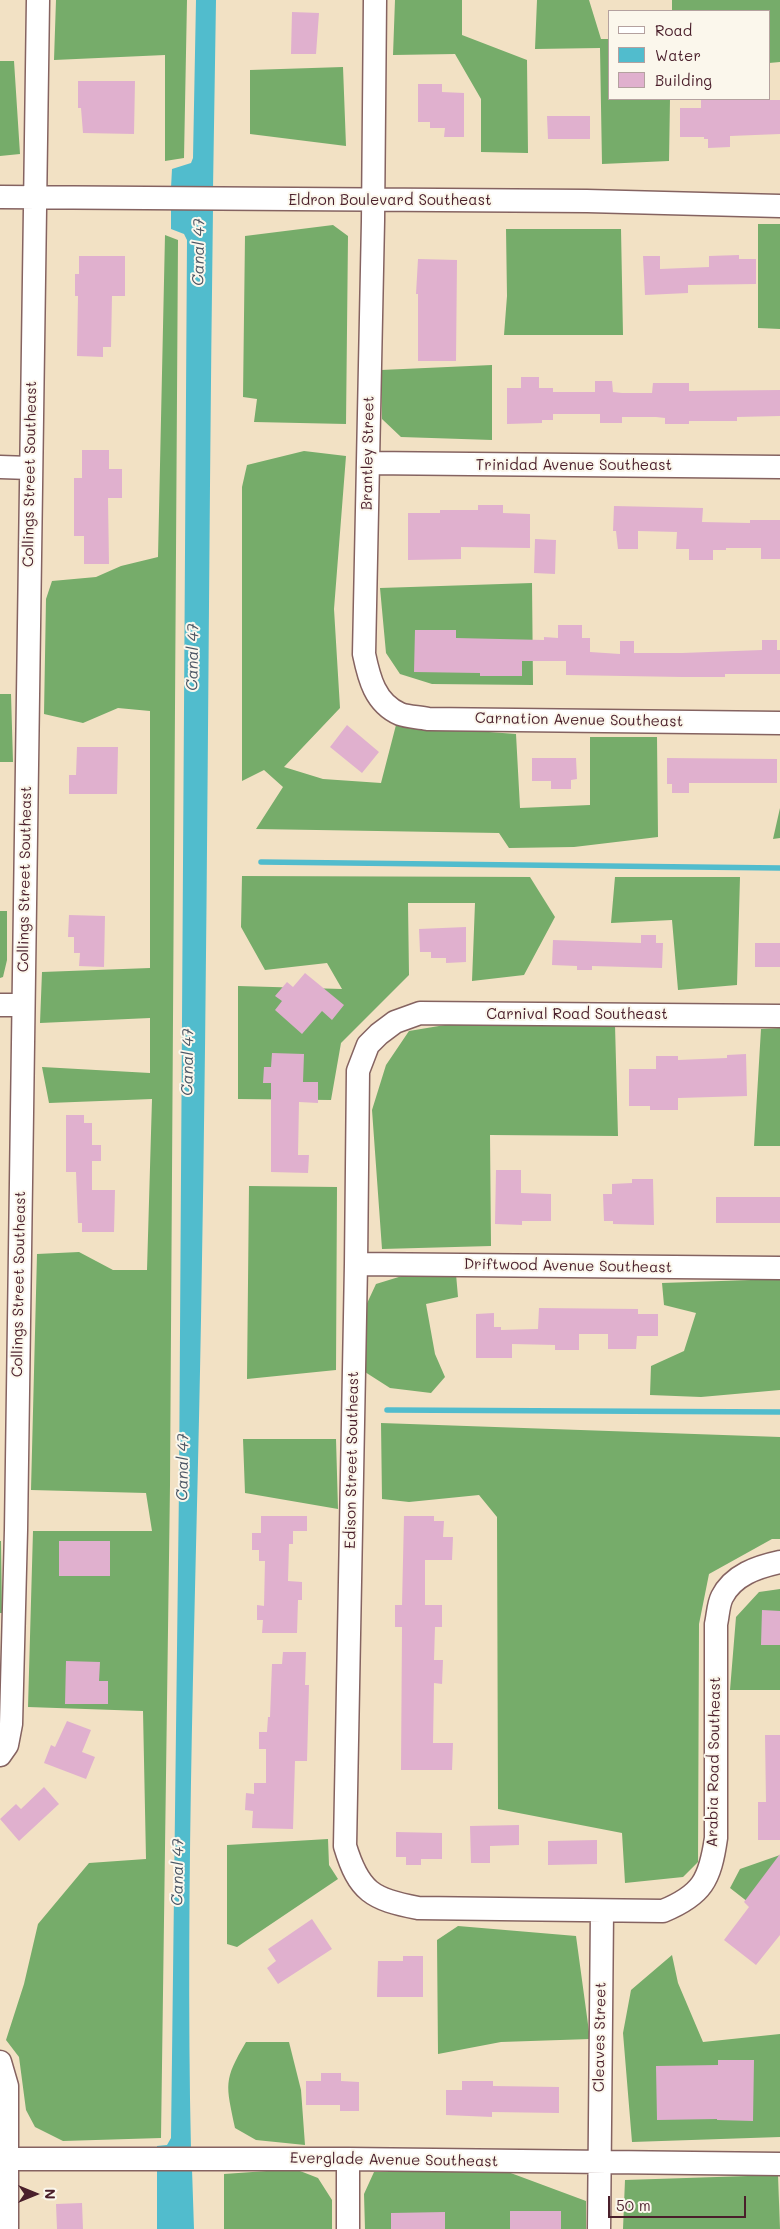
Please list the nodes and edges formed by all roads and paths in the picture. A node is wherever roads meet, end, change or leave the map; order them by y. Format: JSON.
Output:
{"nodes":[{"id":1,"x":38,"y":0,"type":"edge"},
{"id":2,"x":375,"y":0,"type":"edge"},
{"id":3,"x":34,"y":196,"type":"junction"},
{"id":4,"x":0,"y":197,"type":"edge"},
{"id":5,"x":373,"y":200,"type":"junction"},
{"id":6,"x":780,"y":206,"type":"edge"},
{"id":7,"x":368,"y":464,"type":"junction"},
{"id":8,"x":0,"y":467,"type":"edge"},
{"id":9,"x":780,"y":467,"type":"edge"},
{"id":10,"x":30,"y":468,"type":"junction"},
{"id":11,"x":382,"y":702,"type":"joint"},
{"id":12,"x":780,"y":723,"type":"edge"},
{"id":13,"x":0,"y":1005,"type":"edge"},
{"id":14,"x":23,"y":1006,"type":"junction"},
{"id":15,"x":780,"y":1016,"type":"edge"},
{"id":16,"x":379,"y":1034,"type":"joint"},
{"id":17,"x":356,"y":1264,"type":"junction"},
{"id":18,"x":780,"y":1268,"type":"edge"},
{"id":19,"x":8,"y":1530,"type":"edge"},
{"id":20,"x":780,"y":1562,"type":"edge"},
{"id":21,"x":0,"y":1755,"type":"edge"},
{"id":22,"x":365,"y":1888,"type":"joint"},
{"id":23,"x":602,"y":1911,"type":"junction"},
{"id":24,"x":0,"y":2062,"type":"edge"},
{"id":25,"x":8,"y":2159,"type":"junction"},
{"id":26,"x":348,"y":2159,"type":"junction"},
{"id":27,"x":599,"y":2162,"type":"junction"},
{"id":28,"x":780,"y":2164,"type":"edge"},
{"id":29,"x":7,"y":2229,"type":"edge"},
{"id":30,"x":348,"y":2229,"type":"edge"},
{"id":31,"x":599,"y":2229,"type":"edge"}],
"edges":[{"from":1,"to":3,"type":"street","name":"Collings Street Southeast"},
{"from":2,"to":5,"type":"street","name":"Brantley Street"},
{"from":3,"to":4,"type":"street","name":"Eldron Boulevard Southeast"},
{"from":3,"to":5,"type":"street","name":"Eldron Boulevard Southeast"},
{"from":3,"to":10,"type":"street","name":"Collings Street Southeast"},
{"from":5,"to":6,"type":"street","name":"Eldron Boulevard Southeast"},
{"from":5,"to":7,"type":"street","name":"Brantley Street"},
{"from":7,"to":9,"type":"street","name":"Trinidad Avenue Southeast"},
{"from":7,"to":11,"type":"street","name":"Brantley Street"},
{"from":8,"to":10,"type":"street"},
{"from":10,"to":14,"type":"street","name":"Collings Street Southeast"},
{"from":11,"to":12,"type":"street","name":"Carnation Avenue Southeast"},
{"from":13,"to":14,"type":"street"},
{"from":14,"to":19,"type":"street","name":"Collings Street Southeast"},
{"from":15,"to":16,"type":"street","name":"Carnival Road Southeast"},
{"from":16,"to":17,"type":"street","name":"Edison Street Southeast"},
{"from":17,"to":18,"type":"street","name":"Driftwood Avenue Southeast"},
{"from":17,"to":22,"type":"street","name":"Edison Street Southeast"},
{"from":19,"to":21,"type":"street","name":"Collings Street Southeast"},
{"from":20,"to":23,"type":"street","name":"Arabia Road Southeast"},
{"from":22,"to":23,"type":"street","name":"Arabia Road Southeast"},
{"from":23,"to":27,"type":"street","name":"Cleaves Street"},
{"from":24,"to":25,"type":"street"},
{"from":25,"to":26,"type":"street","name":"Everglade Avenue Southeast"},
{"from":25,"to":29,"type":"street"},
{"from":26,"to":27,"type":"street","name":"Everglade Avenue Southeast"},
{"from":26,"to":30,"type":"street"},
{"from":27,"to":28,"type":"street","name":"Everglade Avenue Southeast"},
{"from":27,"to":31,"type":"street","name":"Cleaves Street"}]}
